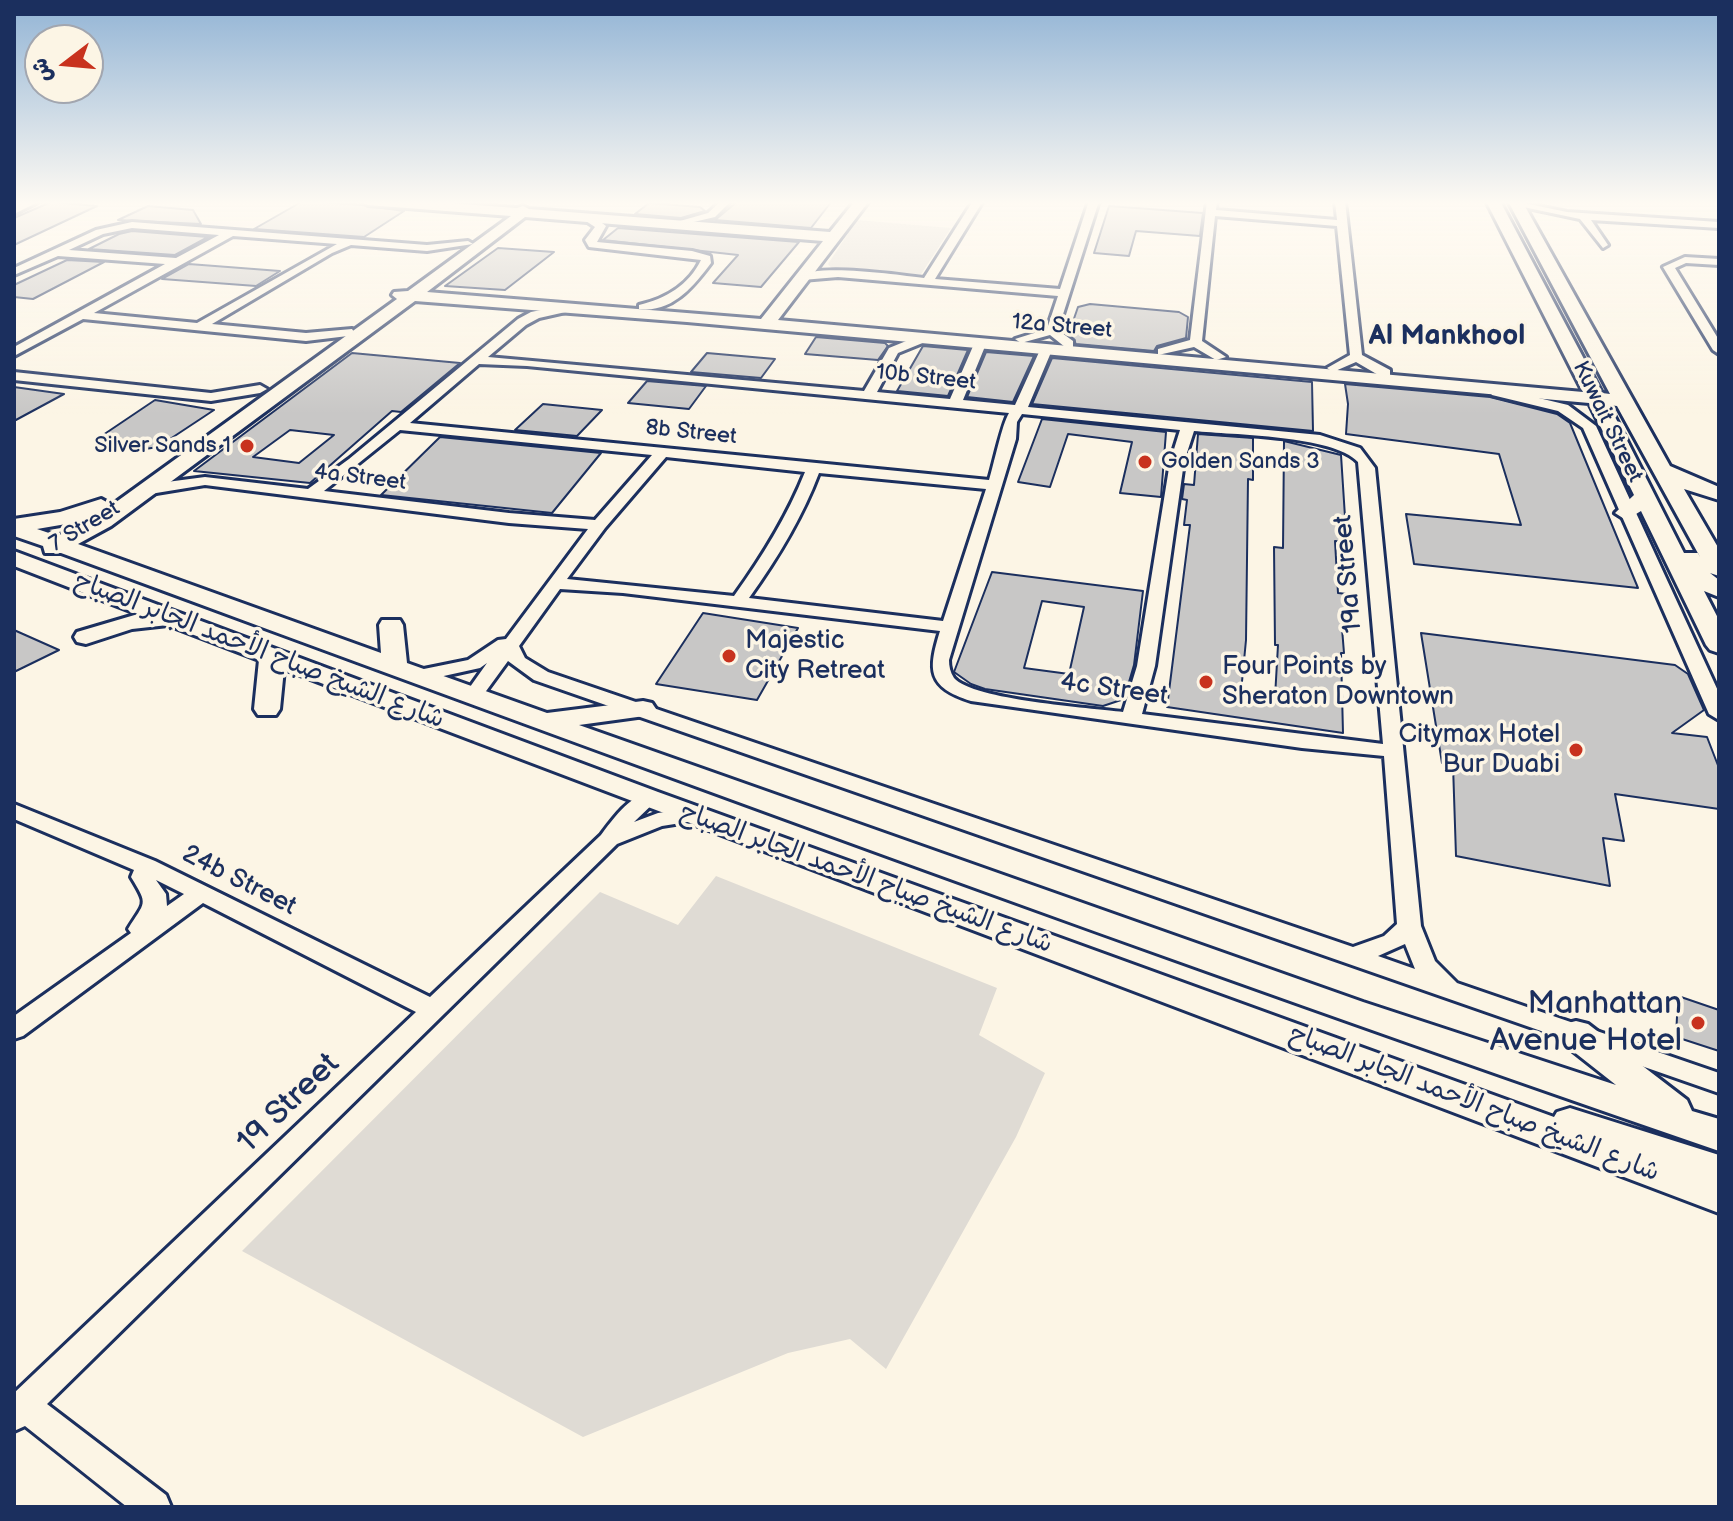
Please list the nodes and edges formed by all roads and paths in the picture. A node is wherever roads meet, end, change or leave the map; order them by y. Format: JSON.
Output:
{"nodes":[{"id":1,"x":161,"y":272,"type":"edge"},
{"id":2,"x":293,"y":272,"type":"edge"},
{"id":3,"x":435,"y":272,"type":"edge"},
{"id":4,"x":440,"y":272,"type":"edge"},
{"id":5,"x":698,"y":272,"type":"edge"},
{"id":6,"x":796,"y":272,"type":"edge"},
{"id":7,"x":806,"y":272,"type":"edge"},
{"id":8,"x":817,"y":272,"type":"edge"},
{"id":9,"x":936,"y":272,"type":"edge"},
{"id":10,"x":1071,"y":272,"type":"edge"},
{"id":11,"x":1204,"y":272,"type":"edge"},
{"id":12,"x":1346,"y":272,"type":"edge"},
{"id":13,"x":1530,"y":272,"type":"edge"},
{"id":14,"x":1551,"y":272,"type":"edge"},
{"id":15,"x":1672,"y":272,"type":"edge"},
{"id":16,"x":931,"y":282,"type":"junction"},
{"id":17,"x":413,"y":293,"type":"junction"},
{"id":18,"x":444,"y":295,"type":"junction"},
{"id":19,"x":1063,"y":295,"type":"junction"},
{"id":20,"x":643,"y":307,"type":"junction"},
{"id":21,"x":520,"y":313,"type":"junction"},
{"id":22,"x":82,"y":315,"type":"junction"},
{"id":23,"x":765,"y":315,"type":"junction"},
{"id":24,"x":204,"y":327,"type":"junction"},
{"id":25,"x":1052,"y":331,"type":"junction"},
{"id":26,"x":348,"y":332,"type":"junction"},
{"id":27,"x":306,"y":337,"type":"junction"},
{"id":28,"x":1021,"y":339,"type":"junction"},
{"id":29,"x":1196,"y":342,"type":"junction"},
{"id":30,"x":888,"y":343,"type":"junction"},
{"id":31,"x":980,"y":344,"type":"junction"},
{"id":32,"x":1069,"y":344,"type":"junction"},
{"id":33,"x":325,"y":347,"type":"junction"},
{"id":34,"x":1046,"y":350,"type":"junction"},
{"id":35,"x":1719,"y":350,"type":"edge"},
{"id":36,"x":14,"y":352,"type":"edge"},
{"id":37,"x":1162,"y":352,"type":"junction"},
{"id":38,"x":480,"y":357,"type":"junction"},
{"id":39,"x":1220,"y":357,"type":"junction"},
{"id":40,"x":1356,"y":357,"type":"junction"},
{"id":41,"x":1577,"y":362,"type":"junction"},
{"id":42,"x":1333,"y":368,"type":"junction"},
{"id":43,"x":1385,"y":373,"type":"junction"},
{"id":44,"x":14,"y":376,"type":"edge"},
{"id":45,"x":260,"y":389,"type":"junction"},
{"id":46,"x":1481,"y":389,"type":"junction"},
{"id":47,"x":1533,"y":389,"type":"junction"},
{"id":48,"x":865,"y":394,"type":"junction"},
{"id":49,"x":1607,"y":396,"type":"junction"},
{"id":50,"x":211,"y":397,"type":"junction"},
{"id":51,"x":955,"y":403,"type":"junction"},
{"id":52,"x":1021,"y":407,"type":"junction"},
{"id":53,"x":227,"y":409,"type":"dead end"},
{"id":54,"x":400,"y":424,"type":"junction"},
{"id":55,"x":1607,"y":425,"type":"junction"},
{"id":56,"x":1182,"y":426,"type":"junction"},
{"id":57,"x":1320,"y":439,"type":"joint"},
{"id":58,"x":658,"y":451,"type":"junction"},
{"id":59,"x":183,"y":462,"type":"junction"},
{"id":60,"x":820,"y":469,"type":"junction"},
{"id":61,"x":1662,"y":470,"type":"junction"},
{"id":62,"x":205,"y":481,"type":"junction"},
{"id":63,"x":993,"y":489,"type":"junction"},
{"id":64,"x":144,"y":490,"type":"junction"},
{"id":65,"x":315,"y":495,"type":"junction"},
{"id":66,"x":1718,"y":500,"type":"edge"},
{"id":67,"x":1648,"y":503,"type":"junction"},
{"id":68,"x":102,"y":513,"type":"junction"},
{"id":69,"x":1626,"y":513,"type":"junction"},
{"id":70,"x":1694,"y":524,"type":"junction"},
{"id":71,"x":14,"y":527,"type":"edge"},
{"id":72,"x":597,"y":529,"type":"junction"},
{"id":73,"x":31,"y":549,"type":"edge"},
{"id":74,"x":108,"y":560,"type":"junction"},
{"id":75,"x":1719,"y":569,"type":"edge"},
{"id":76,"x":561,"y":580,"type":"junction"},
{"id":77,"x":1719,"y":590,"type":"edge"},
{"id":78,"x":743,"y":603,"type":"junction"},
{"id":79,"x":176,"y":618,"type":"junction"},
{"id":80,"x":391,"y":625,"type":"dead end"},
{"id":81,"x":526,"y":627,"type":"junction"},
{"id":82,"x":949,"y":631,"type":"junction"},
{"id":83,"x":86,"y":637,"type":"dead end"},
{"id":84,"x":1719,"y":645,"type":"edge"},
{"id":85,"x":511,"y":647,"type":"junction"},
{"id":86,"x":272,"y":655,"type":"junction"},
{"id":87,"x":408,"y":671,"type":"junction"},
{"id":88,"x":326,"y":676,"type":"junction"},
{"id":89,"x":474,"y":694,"type":"junction"},
{"id":90,"x":267,"y":709,"type":"dead end"},
{"id":91,"x":643,"y":709,"type":"junction"},
{"id":92,"x":1719,"y":714,"type":"edge"},
{"id":93,"x":1139,"y":720,"type":"junction"},
{"id":94,"x":545,"y":721,"type":"junction"},
{"id":95,"x":1394,"y":756,"type":"junction"},
{"id":96,"x":648,"y":799,"type":"junction"},
{"id":97,"x":14,"y":811,"type":"edge"},
{"id":98,"x":693,"y":815,"type":"junction"},
{"id":99,"x":799,"y":815,"type":"junction"},
{"id":100,"x":609,"y":840,"type":"junction"},
{"id":101,"x":147,"y":866,"type":"junction"},
{"id":102,"x":200,"y":894,"type":"junction"},
{"id":103,"x":1409,"y":926,"type":"junction"},
{"id":104,"x":121,"y":950,"type":"junction"},
{"id":105,"x":1351,"y":957,"type":"junction"},
{"id":106,"x":1449,"y":990,"type":"junction"},
{"id":107,"x":434,"y":1010,"type":"junction"},
{"id":108,"x":14,"y":1029,"type":"edge"},
{"id":109,"x":1576,"y":1034,"type":"junction"},
{"id":110,"x":1719,"y":1083,"type":"edge"},
{"id":111,"x":1502,"y":1113,"type":"junction"},
{"id":112,"x":1704,"y":1129,"type":"edge"},
{"id":113,"x":1719,"y":1171,"type":"edge"},
{"id":114,"x":1719,"y":1196,"type":"edge"},
{"id":115,"x":19,"y":1410,"type":"edge"},
{"id":116,"x":154,"y":1507,"type":"edge"}],
"edges":[{"from":1,"to":22,"type":"street"},
{"from":2,"to":24,"type":"street"},
{"from":3,"to":17,"type":"street","name":"7 Street"},
{"from":4,"to":17,"type":"street","name":"7 Street"},
{"from":5,"to":20,"type":"street"},
{"from":6,"to":23,"type":"street"},
{"from":7,"to":23,"type":"street"},
{"from":8,"to":16,"type":"street"},
{"from":9,"to":16,"type":"street"},
{"from":10,"to":19,"type":"street"},
{"from":11,"to":29,"type":"street"},
{"from":12,"to":40,"type":"street"},
{"from":13,"to":41,"type":"street","name":"Kuwait Street"},
{"from":14,"to":49,"type":"street","name":"Kuwait Street"},
{"from":15,"to":35,"type":"street"},
{"from":16,"to":19,"type":"street"},
{"from":17,"to":18,"type":"street","name":"12a Street"},
{"from":17,"to":18,"type":"street"},
{"from":17,"to":26,"type":"street","name":"7 Street"},
{"from":17,"to":59,"type":"street","name":"7 Street"},
{"from":18,"to":20,"type":"street","name":"12a Street"},
{"from":18,"to":21,"type":"street","name":"12a Street"},
{"from":19,"to":25,"type":"street"},
{"from":20,"to":23,"type":"street","name":"12a Street"},
{"from":21,"to":23,"type":"street","name":"12a Street"},
{"from":21,"to":38,"type":"street"},
{"from":22,"to":24,"type":"street"},
{"from":22,"to":36,"type":"street"},
{"from":23,"to":28,"type":"street","name":"12a Street"},
{"from":23,"to":30,"type":"street","name":"12a Street"},
{"from":24,"to":27,"type":"street"},
{"from":25,"to":28,"type":"street"},
{"from":25,"to":32,"type":"street"},
{"from":26,"to":27,"type":"street"},
{"from":26,"to":33,"type":"street","name":"7 Street"},
{"from":27,"to":33,"type":"street"},
{"from":28,"to":32,"type":"street","name":"12a Street"},
{"from":29,"to":37,"type":"street"},
{"from":29,"to":39,"type":"street"},
{"from":30,"to":31,"type":"street","name":"12a Street"},
{"from":30,"to":48,"type":"street"},
{"from":31,"to":34,"type":"street","name":"12a Street"},
{"from":31,"to":51,"type":"street"},
{"from":32,"to":37,"type":"street","name":"12a Street"},
{"from":33,"to":45,"type":"street","name":"7 Street"},
{"from":34,"to":46,"type":"street","name":"12a Street"},
{"from":34,"to":52,"type":"street"},
{"from":37,"to":39,"type":"street","name":"12a Street"},
{"from":38,"to":48,"type":"street","name":"10b Street"},
{"from":38,"to":54,"type":"street"},
{"from":39,"to":42,"type":"street","name":"12a Street"},
{"from":40,"to":42,"type":"street"},
{"from":40,"to":43,"type":"street"},
{"from":41,"to":47,"type":"street"},
{"from":41,"to":49,"type":"street","name":"Kuwait Street"},
{"from":42,"to":43,"type":"street","name":"12a Street"},
{"from":43,"to":47,"type":"street","name":"12a Street"},
{"from":44,"to":50,"type":"street"},
{"from":45,"to":50,"type":"street"},
{"from":45,"to":68,"type":"street","name":"7 Street"},
{"from":46,"to":47,"type":"street","name":"12a Street"},
{"from":46,"to":69,"type":"street"},
{"from":47,"to":49,"type":"street","name":"12a Street"},
{"from":47,"to":55,"type":"street"},
{"from":48,"to":51,"type":"street","name":"10b Street"},
{"from":49,"to":55,"type":"street","name":"Kuwait Street"},
{"from":49,"to":61,"type":"street","name":"Kuwait Street"},
{"from":50,"to":53,"type":"street"},
{"from":51,"to":52,"type":"street","name":"10b Street"},
{"from":52,"to":56,"type":"street","name":"10b Street"},
{"from":52,"to":63,"type":"street"},
{"from":54,"to":58,"type":"street","name":"8b Street"},
{"from":54,"to":65,"type":"street"},
{"from":55,"to":67,"type":"street","name":"Kuwait Street"},
{"from":56,"to":57,"type":"street","name":"10b Street"},
{"from":56,"to":93,"type":"street"},
{"from":57,"to":95,"type":"street","name":"19a Street"},
{"from":58,"to":60,"type":"street","name":"8b Street"},
{"from":58,"to":72,"type":"street"},
{"from":59,"to":62,"type":"street"},
{"from":59,"to":64,"type":"street","name":"7 Street"},
{"from":60,"to":63,"type":"street","name":"8b Street"},
{"from":60,"to":78,"type":"street"},
{"from":61,"to":66,"type":"street"},
{"from":61,"to":70,"type":"street","name":"Kuwait Street"},
{"from":62,"to":64,"type":"street","name":"4a Street"},
{"from":62,"to":65,"type":"street","name":"4a Street"},
{"from":63,"to":82,"type":"street"},
{"from":64,"to":68,"type":"street","name":"7 Street"},
{"from":65,"to":72,"type":"street","name":"4a Street"},
{"from":66,"to":70,"type":"street"},
{"from":67,"to":69,"type":"street"},
{"from":67,"to":77,"type":"street"},
{"from":67,"to":84,"type":"street","name":"Kuwait Street"},
{"from":68,"to":71,"type":"street"},
{"from":68,"to":73,"type":"street","name":"7 Street"},
{"from":68,"to":74,"type":"street"},
{"from":69,"to":92,"type":"street"},
{"from":70,"to":75,"type":"street","name":"Kuwait Street"},
{"from":71,"to":73,"type":"street","name":"شارع الشيخ صباح الأحمد الجابر الصباح"},
{"from":72,"to":76,"type":"street"},
{"from":73,"to":74,"type":"street","name":"شارع الشيخ صباح الأحمد الجابر الصباح"},
{"from":73,"to":79,"type":"street","name":"شارع الشيخ صباح الأحمد الجابر الصباح"},
{"from":74,"to":87,"type":"street","name":"شارع الشيخ صباح الأحمد الجابر الصباح"},
{"from":76,"to":78,"type":"street"},
{"from":76,"to":81,"type":"street"},
{"from":78,"to":82,"type":"street"},
{"from":79,"to":83,"type":"street"},
{"from":79,"to":86,"type":"street","name":"شارع الشيخ صباح الأحمد الجابر الصباح"},
{"from":80,"to":87,"type":"street"},
{"from":81,"to":85,"type":"street"},
{"from":81,"to":87,"type":"street"},
{"from":82,"to":93,"type":"street","name":"4c Street"},
{"from":85,"to":89,"type":"street"},
{"from":85,"to":91,"type":"street"},
{"from":86,"to":88,"type":"street","name":"شارع الشيخ صباح الأحمد الجابر الصباح"},
{"from":86,"to":90,"type":"street"},
{"from":87,"to":89,"type":"street","name":"شارع الشيخ صباح الأحمد الجابر الصباح"},
{"from":88,"to":89,"type":"street"},
{"from":88,"to":96,"type":"street","name":"شارع الشيخ صباح الأحمد الجابر الصباح"},
{"from":89,"to":94,"type":"street","name":"شارع الشيخ صباح الأحمد الجابر الصباح"},
{"from":91,"to":94,"type":"street"},
{"from":91,"to":105,"type":"street"},
{"from":93,"to":95,"type":"street","name":"4c Street"},
{"from":94,"to":99,"type":"street","name":"شارع الشيخ صباح الأحمد الجابر الصباح"},
{"from":95,"to":103,"type":"street","name":"19a Street"},
{"from":96,"to":98,"type":"street","name":"شارع الشيخ صباح الأحمد الجابر الصباح"},
{"from":96,"to":99,"type":"street"},
{"from":96,"to":100,"type":"street","name":"19 Street"},
{"from":97,"to":101,"type":"street","name":"24b Street"},
{"from":98,"to":100,"type":"street","name":"19 Street"},
{"from":98,"to":111,"type":"street","name":"شارع الشيخ صباح الأحمد الجابر الصباح"},
{"from":99,"to":112,"type":"street","name":"شارع الشيخ صباح الأحمد الجابر الصباح"},
{"from":100,"to":107,"type":"street","name":"19 Street"},
{"from":101,"to":102,"type":"street","name":"24b Street"},
{"from":101,"to":104,"type":"street"},
{"from":102,"to":104,"type":"street"},
{"from":102,"to":107,"type":"street","name":"24b Street"},
{"from":103,"to":105,"type":"street"},
{"from":103,"to":106,"type":"street","name":"19a Street"},
{"from":104,"to":108,"type":"street"},
{"from":105,"to":106,"type":"street"},
{"from":106,"to":109,"type":"street"},
{"from":107,"to":115,"type":"street","name":"19 Street"},
{"from":109,"to":110,"type":"street"},
{"from":109,"to":112,"type":"street"},
{"from":111,"to":113,"type":"street"},
{"from":111,"to":114,"type":"street","name":"شارع الشيخ صباح الأحمد الجابر الصباح"},
{"from":115,"to":116,"type":"street"}]}
